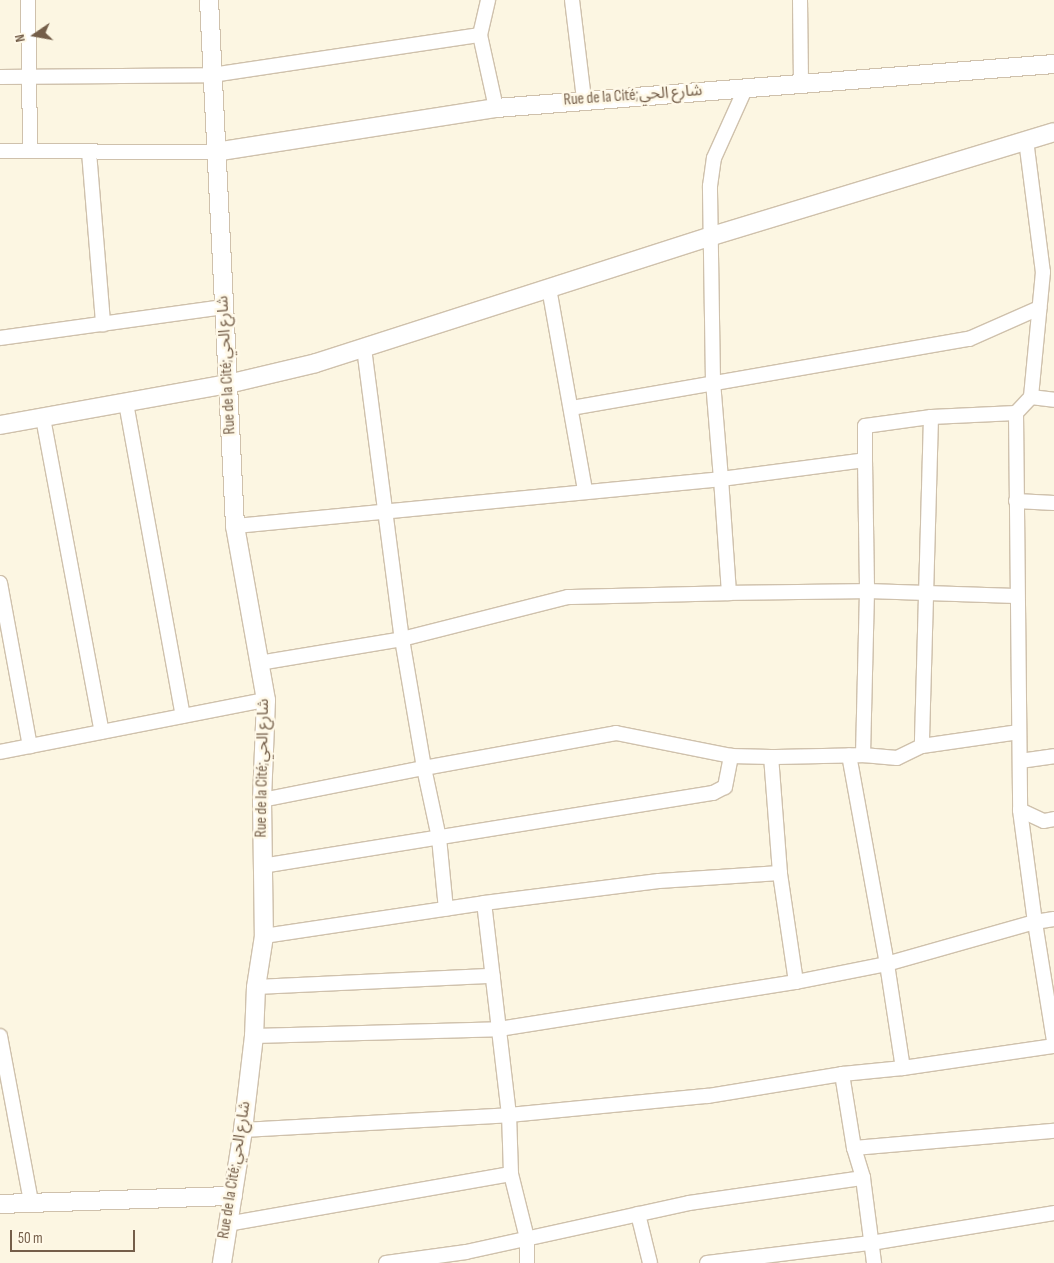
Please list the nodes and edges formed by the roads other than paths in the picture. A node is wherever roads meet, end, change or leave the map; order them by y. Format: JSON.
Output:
{"nodes":[{"id":1,"x":28,"y":0,"type":"edge"},
{"id":2,"x":209,"y":0,"type":"edge"},
{"id":3,"x":488,"y":0,"type":"edge"},
{"id":4,"x":572,"y":0,"type":"edge"},
{"id":5,"x":800,"y":0,"type":"edge"},
{"id":6,"x":480,"y":35,"type":"junction"},
{"id":7,"x":1054,"y":64,"type":"edge"},
{"id":8,"x":212,"y":75,"type":"junction"},
{"id":9,"x":0,"y":77,"type":"edge"},
{"id":10,"x":27,"y":77,"type":"junction"},
{"id":11,"x":801,"y":83,"type":"junction"},
{"id":12,"x":746,"y":87,"type":"junction"},
{"id":13,"x":584,"y":99,"type":"junction"},
{"id":14,"x":496,"y":108,"type":"junction"},
{"id":15,"x":1054,"y":132,"type":"edge"},
{"id":16,"x":1026,"y":140,"type":"junction"},
{"id":17,"x":0,"y":151,"type":"edge"},
{"id":18,"x":30,"y":151,"type":"junction"},
{"id":19,"x":89,"y":152,"type":"junction"},
{"id":20,"x":215,"y":152,"type":"junction"},
{"id":21,"x":712,"y":236,"type":"junction"},
{"id":22,"x":1048,"y":272,"type":"edge"},
{"id":23,"x":549,"y":288,"type":"junction"},
{"id":24,"x":224,"y":307,"type":"junction"},
{"id":25,"x":1038,"y":308,"type":"junction"},
{"id":26,"x":103,"y":324,"type":"junction"},
{"id":27,"x":0,"y":338,"type":"edge"},
{"id":28,"x":364,"y":348,"type":"junction"},
{"id":29,"x":713,"y":382,"type":"junction"},
{"id":30,"x":228,"y":384,"type":"junction"},
{"id":31,"x":1031,"y":397,"type":"junction"},
{"id":32,"x":1054,"y":400,"type":"edge"},
{"id":33,"x":126,"y":403,"type":"junction"},
{"id":34,"x":572,"y":408,"type":"junction"},
{"id":35,"x":1016,"y":413,"type":"junction"},
{"id":36,"x":931,"y":417,"type":"junction"},
{"id":37,"x":43,"y":418,"type":"junction"},
{"id":38,"x":0,"y":426,"type":"edge"},
{"id":39,"x":865,"y":460,"type":"junction"},
{"id":40,"x":720,"y":479,"type":"junction"},
{"id":41,"x":584,"y":491,"type":"junction"},
{"id":42,"x":1016,"y":500,"type":"junction"},
{"id":43,"x":1054,"y":503,"type":"edge"},
{"id":44,"x":386,"y":512,"type":"junction"},
{"id":45,"x":235,"y":526,"type":"junction"},
{"id":46,"x":0,"y":583,"type":"edge"},
{"id":47,"x":867,"y":591,"type":"junction"},
{"id":48,"x":926,"y":592,"type":"junction"},
{"id":49,"x":729,"y":593,"type":"junction"},
{"id":50,"x":1016,"y":596,"type":"junction"},
{"id":51,"x":402,"y":639,"type":"junction"},
{"id":52,"x":259,"y":664,"type":"junction"},
{"id":53,"x":266,"y":700,"type":"junction"},
{"id":54,"x":184,"y":716,"type":"junction"},
{"id":55,"x":102,"y":732,"type":"junction"},
{"id":56,"x":1019,"y":732,"type":"junction"},
{"id":57,"x":30,"y":746,"type":"junction"},
{"id":58,"x":922,"y":746,"type":"junction"},
{"id":59,"x":0,"y":752,"type":"edge"},
{"id":60,"x":856,"y":755,"type":"junction"},
{"id":61,"x":731,"y":756,"type":"junction"},
{"id":62,"x":1054,"y":756,"type":"edge"},
{"id":63,"x":772,"y":758,"type":"junction"},
{"id":64,"x":1020,"y":761,"type":"junction"},
{"id":65,"x":424,"y":768,"type":"junction"},
{"id":66,"x":262,"y":800,"type":"junction"},
{"id":67,"x":1020,"y":810,"type":"junction"},
{"id":68,"x":1054,"y":819,"type":"edge"},
{"id":69,"x":439,"y":838,"type":"junction"},
{"id":70,"x":262,"y":866,"type":"junction"},
{"id":71,"x":780,"y":872,"type":"junction"},
{"id":72,"x":484,"y":904,"type":"junction"},
{"id":73,"x":446,"y":909,"type":"junction"},
{"id":74,"x":1054,"y":919,"type":"edge"},
{"id":75,"x":1035,"y":922,"type":"junction"},
{"id":76,"x":264,"y":936,"type":"junction"},
{"id":77,"x":887,"y":964,"type":"junction"},
{"id":78,"x":493,"y":976,"type":"junction"},
{"id":79,"x":796,"y":982,"type":"junction"},
{"id":80,"x":256,"y":987,"type":"junction"},
{"id":81,"x":499,"y":1029,"type":"junction"},
{"id":82,"x":0,"y":1036,"type":"edge"},
{"id":83,"x":254,"y":1036,"type":"junction"},
{"id":84,"x":1054,"y":1041,"type":"edge"},
{"id":85,"x":1054,"y":1046,"type":"edge"},
{"id":86,"x":904,"y":1068,"type":"junction"},
{"id":87,"x":842,"y":1074,"type":"junction"},
{"id":88,"x":509,"y":1115,"type":"junction"},
{"id":89,"x":243,"y":1130,"type":"junction"},
{"id":90,"x":1054,"y":1131,"type":"edge"},
{"id":91,"x":854,"y":1148,"type":"junction"},
{"id":92,"x":511,"y":1174,"type":"junction"},
{"id":93,"x":863,"y":1178,"type":"junction"},
{"id":94,"x":233,"y":1196,"type":"junction"},
{"id":95,"x":31,"y":1202,"type":"junction"},
{"id":96,"x":0,"y":1204,"type":"edge"},
{"id":97,"x":1054,"y":1213,"type":"edge"},
{"id":98,"x":638,"y":1214,"type":"junction"},
{"id":99,"x":227,"y":1224,"type":"junction"},
{"id":100,"x":527,"y":1238,"type":"junction"},
{"id":101,"x":871,"y":1244,"type":"junction"},
{"id":102,"x":222,"y":1263,"type":"edge"},
{"id":103,"x":386,"y":1263,"type":"edge"},
{"id":104,"x":527,"y":1263,"type":"edge"},
{"id":105,"x":650,"y":1263,"type":"edge"},
{"id":106,"x":707,"y":1263,"type":"edge"},
{"id":107,"x":874,"y":1263,"type":"edge"}],
"edges":[{"from":1,"to":10,"type":"street"},
{"from":2,"to":8,"type":"street","name":"Rue de la Cité;شارع الحي"},
{"from":3,"to":6,"type":"street"},
{"from":4,"to":13,"type":"street"},
{"from":5,"to":11,"type":"street"},
{"from":6,"to":8,"type":"street"},
{"from":6,"to":14,"type":"street"},
{"from":7,"to":11,"type":"street","name":"Rue de la Cité;شارع الحي"},
{"from":8,"to":10,"type":"street"},
{"from":8,"to":20,"type":"street","name":"Rue de la Cité;شارع الحي"},
{"from":9,"to":10,"type":"street"},
{"from":10,"to":18,"type":"street"},
{"from":11,"to":12,"type":"street","name":"Rue de la Cité;شارع الحي"},
{"from":12,"to":13,"type":"street","name":"Rue de la Cité;شارع الحي"},
{"from":12,"to":21,"type":"street"},
{"from":13,"to":14,"type":"street","name":"Rue de la Cité;شارع الحي"},
{"from":14,"to":20,"type":"street","name":"Rue de la Cité;شارع الحي"},
{"from":15,"to":16,"type":"street"},
{"from":16,"to":21,"type":"street"},
{"from":16,"to":22,"type":"street"},
{"from":17,"to":18,"type":"street"},
{"from":18,"to":19,"type":"street"},
{"from":19,"to":20,"type":"street"},
{"from":19,"to":26,"type":"street"},
{"from":20,"to":24,"type":"street","name":"Rue de la Cité;شارع الحي"},
{"from":21,"to":23,"type":"street"},
{"from":21,"to":29,"type":"street"},
{"from":22,"to":25,"type":"street"},
{"from":23,"to":28,"type":"street"},
{"from":23,"to":34,"type":"street"},
{"from":24,"to":26,"type":"street"},
{"from":24,"to":30,"type":"street","name":"Rue de la Cité;شارع الحي"},
{"from":25,"to":29,"type":"street"},
{"from":25,"to":31,"type":"street"},
{"from":26,"to":27,"type":"street"},
{"from":28,"to":30,"type":"street"},
{"from":28,"to":44,"type":"street"},
{"from":29,"to":34,"type":"street"},
{"from":29,"to":40,"type":"street"},
{"from":30,"to":33,"type":"street"},
{"from":30,"to":45,"type":"street","name":"Rue de la Cité;شارع الحي"},
{"from":31,"to":32,"type":"street"},
{"from":31,"to":35,"type":"street"},
{"from":33,"to":37,"type":"street"},
{"from":33,"to":54,"type":"street"},
{"from":34,"to":41,"type":"street"},
{"from":35,"to":36,"type":"street"},
{"from":35,"to":42,"type":"street"},
{"from":36,"to":39,"type":"street"},
{"from":36,"to":48,"type":"street"},
{"from":37,"to":38,"type":"street"},
{"from":37,"to":55,"type":"street"},
{"from":39,"to":40,"type":"street"},
{"from":39,"to":47,"type":"street"},
{"from":40,"to":41,"type":"street"},
{"from":40,"to":49,"type":"street"},
{"from":41,"to":44,"type":"street"},
{"from":42,"to":43,"type":"street"},
{"from":42,"to":50,"type":"street"},
{"from":44,"to":45,"type":"street"},
{"from":44,"to":51,"type":"street"},
{"from":45,"to":52,"type":"street","name":"Rue de la Cité;شارع الحي"},
{"from":46,"to":57,"type":"street"},
{"from":47,"to":48,"type":"street"},
{"from":47,"to":49,"type":"street"},
{"from":47,"to":60,"type":"street"},
{"from":48,"to":50,"type":"street"},
{"from":48,"to":58,"type":"street"},
{"from":49,"to":51,"type":"street"},
{"from":50,"to":56,"type":"street"},
{"from":51,"to":52,"type":"street"},
{"from":51,"to":65,"type":"street"},
{"from":52,"to":53,"type":"street","name":"Rue de la Cité;شارع الحي"},
{"from":53,"to":54,"type":"street"},
{"from":53,"to":66,"type":"street","name":"Rue de la Cité;شارع الحي"},
{"from":54,"to":55,"type":"street"},
{"from":55,"to":57,"type":"street"},
{"from":56,"to":58,"type":"street"},
{"from":56,"to":64,"type":"street"},
{"from":57,"to":59,"type":"street"},
{"from":58,"to":60,"type":"street"},
{"from":60,"to":63,"type":"street"},
{"from":60,"to":77,"type":"street"},
{"from":61,"to":63,"type":"street"},
{"from":61,"to":65,"type":"street"},
{"from":61,"to":69,"type":"street"},
{"from":62,"to":64,"type":"street"},
{"from":63,"to":71,"type":"street"},
{"from":64,"to":67,"type":"street"},
{"from":65,"to":66,"type":"street"},
{"from":65,"to":69,"type":"street"},
{"from":66,"to":70,"type":"street","name":"Rue de la Cité;شارع الحي"},
{"from":67,"to":68,"type":"street"},
{"from":67,"to":75,"type":"street"},
{"from":69,"to":70,"type":"street"},
{"from":69,"to":73,"type":"street"},
{"from":70,"to":76,"type":"street","name":"Rue de la Cité;شارع الحي"},
{"from":71,"to":72,"type":"street"},
{"from":71,"to":79,"type":"street"},
{"from":72,"to":73,"type":"street"},
{"from":72,"to":78,"type":"street"},
{"from":73,"to":76,"type":"street"},
{"from":74,"to":75,"type":"street"},
{"from":75,"to":77,"type":"street"},
{"from":75,"to":84,"type":"street"},
{"from":76,"to":80,"type":"street","name":"Rue de la Cité;شارع الحي"},
{"from":77,"to":79,"type":"street"},
{"from":77,"to":86,"type":"street"},
{"from":78,"to":80,"type":"street"},
{"from":78,"to":81,"type":"street"},
{"from":79,"to":81,"type":"street"},
{"from":80,"to":83,"type":"street","name":"Rue de la Cité;شارع الحي"},
{"from":81,"to":83,"type":"street"},
{"from":81,"to":88,"type":"street"},
{"from":82,"to":95,"type":"street"},
{"from":83,"to":89,"type":"street","name":"Rue de la Cité;شارع الحي"},
{"from":85,"to":86,"type":"street"},
{"from":86,"to":87,"type":"street"},
{"from":87,"to":88,"type":"street"},
{"from":87,"to":91,"type":"street"},
{"from":88,"to":89,"type":"street"},
{"from":88,"to":92,"type":"street"},
{"from":89,"to":94,"type":"street","name":"Rue de la Cité;شارع الحي"},
{"from":90,"to":91,"type":"street"},
{"from":91,"to":93,"type":"street"},
{"from":92,"to":99,"type":"street"},
{"from":92,"to":100,"type":"street"},
{"from":93,"to":98,"type":"street"},
{"from":93,"to":101,"type":"street"},
{"from":94,"to":95,"type":"street"},
{"from":94,"to":99,"type":"street","name":"Rue de la Cité;شارع الحي"},
{"from":95,"to":96,"type":"street"},
{"from":97,"to":101,"type":"street"},
{"from":98,"to":100,"type":"street"},
{"from":98,"to":105,"type":"street"},
{"from":99,"to":102,"type":"street","name":"Rue de la Cité;شارع الحي"},
{"from":100,"to":103,"type":"street"},
{"from":100,"to":104,"type":"street"},
{"from":101,"to":106,"type":"street"},
{"from":101,"to":107,"type":"street"}]}
